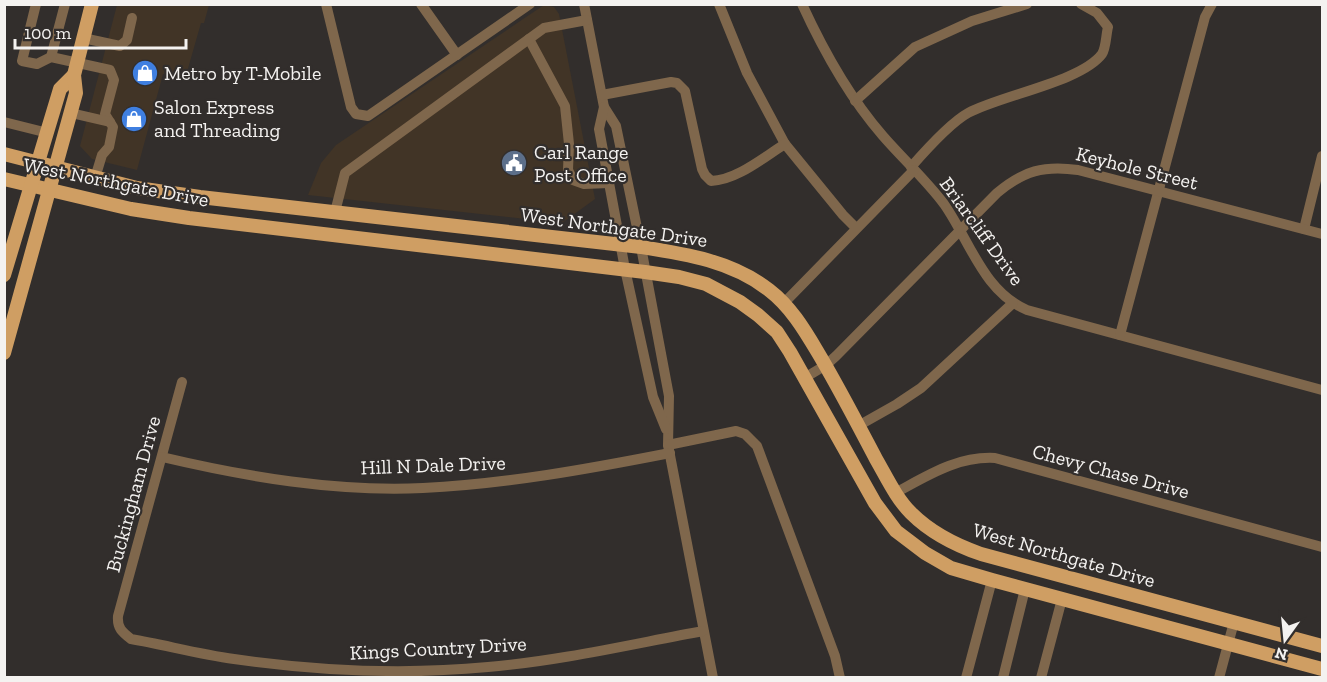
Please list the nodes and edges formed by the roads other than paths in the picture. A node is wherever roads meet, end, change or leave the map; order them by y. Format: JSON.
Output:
{"nodes":[{"id":1,"x":36,"y":4,"type":"edge"},
{"id":2,"x":65,"y":4,"type":"edge"},
{"id":3,"x":92,"y":4,"type":"edge"},
{"id":4,"x":326,"y":4,"type":"edge"},
{"id":5,"x":421,"y":4,"type":"edge"},
{"id":6,"x":530,"y":4,"type":"edge"},
{"id":7,"x":585,"y":4,"type":"edge"},
{"id":8,"x":719,"y":4,"type":"edge"},
{"id":9,"x":802,"y":4,"type":"edge"},
{"id":10,"x":1027,"y":4,"type":"edge"},
{"id":11,"x":1081,"y":4,"type":"edge"},
{"id":12,"x":1212,"y":4,"type":"edge"},
{"id":13,"x":132,"y":18,"type":"dead end"},
{"id":14,"x":588,"y":20,"type":"junction"},
{"id":15,"x":83,"y":38,"type":"junction"},
{"id":16,"x":529,"y":39,"type":"junction"},
{"id":17,"x":457,"y":55,"type":"junction"},
{"id":18,"x":51,"y":57,"type":"junction"},
{"id":19,"x":75,"y":68,"type":"junction"},
{"id":20,"x":602,"y":95,"type":"junction"},
{"id":21,"x":855,"y":101,"type":"junction"},
{"id":22,"x":604,"y":107,"type":"junction"},
{"id":23,"x":71,"y":113,"type":"junction"},
{"id":24,"x":4,"y":122,"type":"edge"},
{"id":25,"x":110,"y":122,"type":"junction"},
{"id":26,"x":48,"y":133,"type":"junction"},
{"id":27,"x":785,"y":144,"type":"junction"},
{"id":28,"x":4,"y":154,"type":"edge"},
{"id":29,"x":1323,"y":156,"type":"edge"},
{"id":30,"x":40,"y":163,"type":"junction"},
{"id":31,"x":56,"y":167,"type":"junction"},
{"id":32,"x":913,"y":169,"type":"junction"},
{"id":33,"x":95,"y":178,"type":"junction"},
{"id":34,"x":4,"y":179,"type":"edge"},
{"id":35,"x":609,"y":183,"type":"junction"},
{"id":36,"x":32,"y":186,"type":"junction"},
{"id":37,"x":50,"y":190,"type":"junction"},
{"id":38,"x":1159,"y":191,"type":"junction"},
{"id":39,"x":336,"y":212,"type":"junction"},
{"id":40,"x":856,"y":228,"type":"junction"},
{"id":41,"x":1304,"y":229,"type":"junction"},
{"id":42,"x":959,"y":231,"type":"junction"},
{"id":43,"x":1323,"y":234,"type":"edge"},
{"id":44,"x":332,"y":235,"type":"junction"},
{"id":45,"x":621,"y":244,"type":"junction"},
{"id":46,"x":641,"y":247,"type":"junction"},
{"id":47,"x":625,"y":269,"type":"junction"},
{"id":48,"x":645,"y":272,"type":"junction"},
{"id":49,"x":4,"y":275,"type":"edge"},
{"id":50,"x":1013,"y":303,"type":"junction"},
{"id":51,"x":783,"y":304,"type":"junction"},
{"id":52,"x":1120,"y":335,"type":"junction"},
{"id":53,"x":4,"y":353,"type":"edge"},
{"id":54,"x":826,"y":365,"type":"junction"},
{"id":55,"x":806,"y":377,"type":"junction"},
{"id":56,"x":182,"y":382,"type":"dead end"},
{"id":57,"x":1323,"y":390,"type":"edge"},
{"id":58,"x":858,"y":426,"type":"junction"},
{"id":59,"x":667,"y":432,"type":"junction"},
{"id":60,"x":669,"y":449,"type":"junction"},
{"id":61,"x":162,"y":457,"type":"junction"},
{"id":62,"x":895,"y":493,"type":"junction"},
{"id":63,"x":1323,"y":547,"type":"edge"},
{"id":64,"x":1006,"y":561,"type":"junction"},
{"id":65,"x":996,"y":581,"type":"junction"},
{"id":66,"x":1025,"y":589,"type":"junction"},
{"id":67,"x":1062,"y":599,"type":"junction"},
{"id":68,"x":118,"y":616,"type":"joint"},
{"id":69,"x":1234,"y":622,"type":"junction"},
{"id":70,"x":703,"y":632,"type":"junction"},
{"id":71,"x":1228,"y":643,"type":"junction"},
{"id":72,"x":1323,"y":646,"type":"edge"},
{"id":73,"x":1323,"y":669,"type":"edge"},
{"id":74,"x":489,"y":673,"type":"edge"},
{"id":75,"x":713,"y":678,"type":"edge"},
{"id":76,"x":840,"y":678,"type":"edge"},
{"id":77,"x":966,"y":678,"type":"edge"},
{"id":78,"x":1003,"y":678,"type":"edge"},
{"id":79,"x":1041,"y":678,"type":"edge"},
{"id":80,"x":1219,"y":678,"type":"edge"}],
"edges":[{"from":1,"to":18,"type":"street"},
{"from":2,"to":18,"type":"street"},
{"from":3,"to":15,"type":"main road"},
{"from":4,"to":17,"type":"street"},
{"from":5,"to":17,"type":"street"},
{"from":6,"to":17,"type":"street"},
{"from":7,"to":14,"type":"street"},
{"from":8,"to":27,"type":"street"},
{"from":9,"to":21,"type":"street","name":"Briarcliff Drive"},
{"from":10,"to":21,"type":"street"},
{"from":11,"to":32,"type":"street"},
{"from":12,"to":38,"type":"street"},
{"from":13,"to":15,"type":"street"},
{"from":14,"to":16,"type":"street"},
{"from":14,"to":20,"type":"street"},
{"from":15,"to":19,"type":"main road"},
{"from":16,"to":35,"type":"street"},
{"from":16,"to":39,"type":"street"},
{"from":18,"to":19,"type":"street"},
{"from":19,"to":23,"type":"main road"},
{"from":19,"to":25,"type":"street"},
{"from":19,"to":26,"type":"main road"},
{"from":20,"to":22,"type":"street"},
{"from":20,"to":27,"type":"street"},
{"from":21,"to":32,"type":"street","name":"Briarcliff Drive"},
{"from":22,"to":35,"type":"street"},
{"from":22,"to":46,"type":"street"},
{"from":23,"to":25,"type":"street"},
{"from":23,"to":31,"type":"main road"},
{"from":24,"to":26,"type":"street"},
{"from":25,"to":33,"type":"street"},
{"from":26,"to":30,"type":"main road"},
{"from":27,"to":40,"type":"street"},
{"from":28,"to":30,"type":"main road","name":"West Northgate Drive"},
{"from":29,"to":41,"type":"street"},
{"from":30,"to":31,"type":"main road","name":"West Northgate Drive"},
{"from":30,"to":36,"type":"main road"},
{"from":31,"to":33,"type":"main road","name":"West Northgate Drive"},
{"from":31,"to":37,"type":"main road"},
{"from":32,"to":40,"type":"street"},
{"from":32,"to":42,"type":"street","name":"Briarcliff Drive"},
{"from":33,"to":39,"type":"main road","name":"West Northgate Drive"},
{"from":34,"to":36,"type":"main road","name":"West Northgate Drive"},
{"from":35,"to":45,"type":"street"},
{"from":36,"to":37,"type":"main road","name":"West Northgate Drive"},
{"from":36,"to":49,"type":"main road"},
{"from":37,"to":44,"type":"main road","name":"West Northgate Drive"},
{"from":37,"to":53,"type":"main road"},
{"from":38,"to":41,"type":"street","name":"Keyhole Street"},
{"from":38,"to":42,"type":"street","name":"Keyhole Street"},
{"from":38,"to":52,"type":"street"},
{"from":39,"to":44,"type":"main road"},
{"from":39,"to":45,"type":"main road","name":"West Northgate Drive"},
{"from":40,"to":51,"type":"street"},
{"from":41,"to":43,"type":"street","name":"Keyhole Street"},
{"from":42,"to":50,"type":"street","name":"Briarcliff Drive"},
{"from":42,"to":54,"type":"street","name":"Keyhole Street"},
{"from":44,"to":47,"type":"main road","name":"West Northgate Drive"},
{"from":45,"to":46,"type":"main road","name":"West Northgate Drive"},
{"from":45,"to":47,"type":"street"},
{"from":46,"to":48,"type":"street"},
{"from":46,"to":51,"type":"main road","name":"West Northgate Drive"},
{"from":47,"to":48,"type":"main road","name":"West Northgate Drive"},
{"from":47,"to":59,"type":"street"},
{"from":48,"to":55,"type":"main road","name":"West Northgate Drive"},
{"from":48,"to":59,"type":"street"},
{"from":50,"to":52,"type":"street","name":"Briarcliff Drive"},
{"from":50,"to":58,"type":"street"},
{"from":51,"to":54,"type":"main road","name":"West Northgate Drive"},
{"from":52,"to":57,"type":"street","name":"Briarcliff Drive"},
{"from":54,"to":55,"type":"street","name":"Keyhole Street"},
{"from":54,"to":58,"type":"main road","name":"West Northgate Drive"},
{"from":55,"to":65,"type":"main road","name":"West Northgate Drive"},
{"from":56,"to":61,"type":"street","name":"Buckingham Drive"},
{"from":58,"to":62,"type":"main road","name":"West Northgate Drive"},
{"from":59,"to":60,"type":"street"},
{"from":60,"to":61,"type":"street","name":"Hill N Dale Drive"},
{"from":60,"to":70,"type":"street"},
{"from":60,"to":76,"type":"street","name":"Hill N Dale Drive"},
{"from":61,"to":68,"type":"street","name":"Buckingham Drive"},
{"from":62,"to":63,"type":"street","name":"Chevy Chase Drive"},
{"from":62,"to":64,"type":"main road","name":"West Northgate Drive"},
{"from":64,"to":65,"type":"main road"},
{"from":64,"to":69,"type":"main road","name":"West Northgate Drive"},
{"from":65,"to":66,"type":"main road","name":"West Northgate Drive"},
{"from":65,"to":77,"type":"street"},
{"from":66,"to":67,"type":"main road","name":"West Northgate Drive"},
{"from":66,"to":78,"type":"street"},
{"from":67,"to":71,"type":"main road","name":"West Northgate Drive"},
{"from":67,"to":79,"type":"street"},
{"from":68,"to":74,"type":"street","name":"Kings Country Drive"},
{"from":69,"to":71,"type":"street"},
{"from":69,"to":72,"type":"main road","name":"West Northgate Drive"},
{"from":70,"to":74,"type":"street","name":"Kings Country Drive"},
{"from":70,"to":75,"type":"street"},
{"from":71,"to":73,"type":"main road","name":"West Northgate Drive"},
{"from":71,"to":80,"type":"street"}]}
